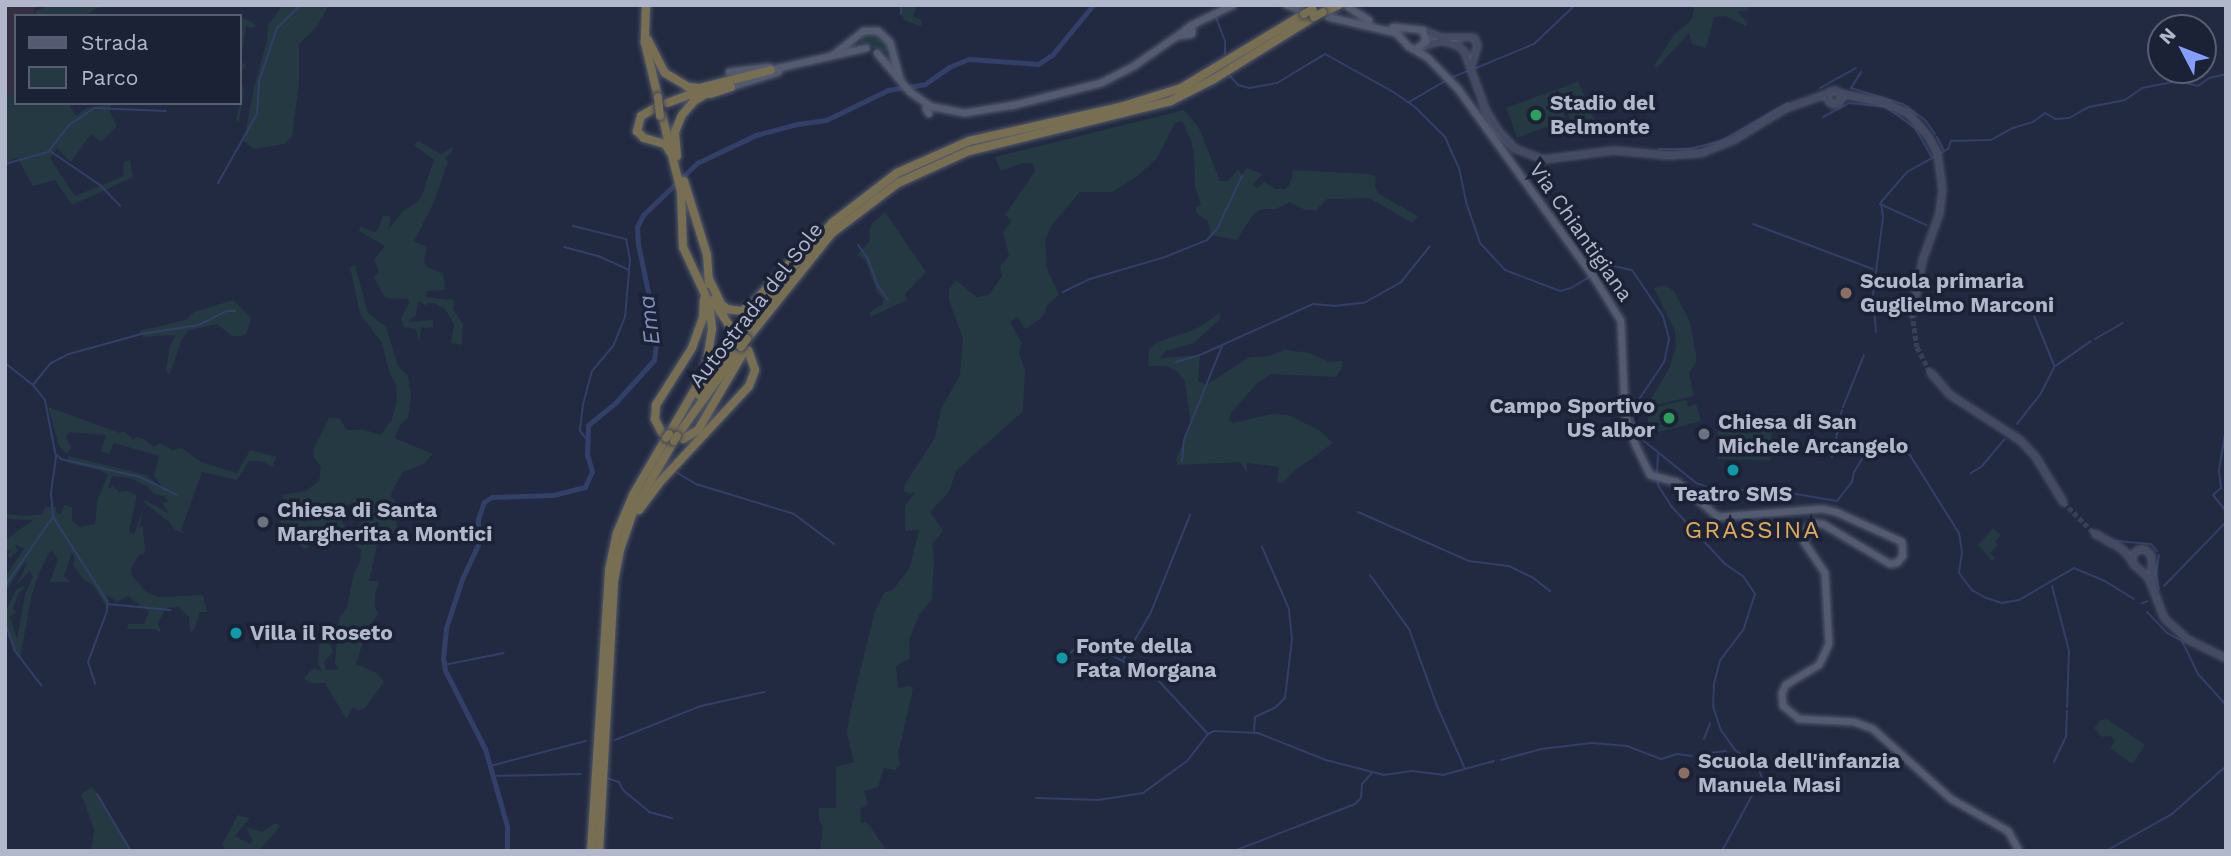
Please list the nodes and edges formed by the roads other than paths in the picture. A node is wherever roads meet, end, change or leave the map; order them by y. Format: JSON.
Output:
{"nodes":[{"id":1,"x":1233,"y":5,"type":"edge"},
{"id":2,"x":1286,"y":5,"type":"edge"},
{"id":3,"x":648,"y":6,"type":"edge"},
{"id":4,"x":1344,"y":7,"type":"edge"},
{"id":5,"x":1302,"y":9,"type":"edge"},
{"id":6,"x":1322,"y":13,"type":"edge"},
{"id":7,"x":646,"y":17,"type":"junction"},
{"id":8,"x":1412,"y":28,"type":"junction"},
{"id":9,"x":1423,"y":30,"type":"junction"},
{"id":10,"x":859,"y":36,"type":"junction"},
{"id":11,"x":1463,"y":38,"type":"junction"},
{"id":12,"x":648,"y":40,"type":"junction"},
{"id":13,"x":1408,"y":46,"type":"junction"},
{"id":14,"x":1424,"y":46,"type":"junction"},
{"id":15,"x":867,"y":48,"type":"junction"},
{"id":16,"x":891,"y":49,"type":"junction"},
{"id":17,"x":1416,"y":49,"type":"junction"},
{"id":18,"x":1462,"y":50,"type":"junction"},
{"id":19,"x":1475,"y":50,"type":"junction"},
{"id":20,"x":877,"y":52,"type":"junction"},
{"id":21,"x":833,"y":55,"type":"junction"},
{"id":22,"x":1242,"y":57,"type":"junction"},
{"id":23,"x":1428,"y":58,"type":"junction"},
{"id":24,"x":1472,"y":66,"type":"junction"},
{"id":25,"x":777,"y":69,"type":"joint"},
{"id":26,"x":1214,"y":75,"type":"junction"},
{"id":27,"x":901,"y":82,"type":"junction"},
{"id":28,"x":728,"y":83,"type":"junction"},
{"id":29,"x":1839,"y":93,"type":"junction"},
{"id":30,"x":1828,"y":97,"type":"junction"},
{"id":31,"x":1855,"y":97,"type":"junction"},
{"id":32,"x":662,"y":99,"type":"junction"},
{"id":33,"x":1839,"y":100,"type":"junction"},
{"id":34,"x":661,"y":113,"type":"junction"},
{"id":35,"x":649,"y":140,"type":"junction"},
{"id":36,"x":678,"y":165,"type":"junction"},
{"id":37,"x":882,"y":183,"type":"junction"},
{"id":38,"x":684,"y":190,"type":"junction"},
{"id":39,"x":696,"y":276,"type":"junction"},
{"id":40,"x":709,"y":279,"type":"junction"},
{"id":41,"x":1912,"y":313,"type":"tunnel mouth"},
{"id":42,"x":743,"y":343,"type":"junction"},
{"id":43,"x":1930,"y":372,"type":"tunnel mouth"},
{"id":44,"x":672,"y":437,"type":"junction"},
{"id":45,"x":2063,"y":502,"type":"tunnel mouth"},
{"id":46,"x":2094,"y":533,"type":"tunnel mouth"},
{"id":47,"x":2116,"y":545,"type":"junction"},
{"id":48,"x":2137,"y":550,"type":"junction"},
{"id":49,"x":2131,"y":560,"type":"junction"},
{"id":50,"x":2151,"y":562,"type":"junction"},
{"id":51,"x":616,"y":568,"type":"junction"},
{"id":52,"x":2140,"y":569,"type":"junction"},
{"id":53,"x":2152,"y":587,"type":"junction"},
{"id":54,"x":2226,"y":658,"type":"edge"},
{"id":55,"x":591,"y":851,"type":"edge"},
{"id":56,"x":598,"y":851,"type":"edge"},
{"id":57,"x":2020,"y":851,"type":"edge"}],
"edges":[{"from":1,"to":27,"type":"main road"},
{"from":2,"to":5,"type":"main road"},
{"from":3,"to":7,"type":"highway"},
{"from":4,"to":6,"type":"highway","name":"Autostrada del Sole"},
{"from":4,"to":8,"type":"main road"},
{"from":5,"to":6,"type":"highway","name":"Autostrada del Sole","bridge":true},
{"from":5,"to":22,"type":"highway","name":"Autostrada del Sole"},
{"from":6,"to":13,"type":"main road","name":"Via Chiantigiana"},
{"from":6,"to":22,"type":"highway","name":"Autostrada del Sole"},
{"from":7,"to":12,"type":"highway"},
{"from":7,"to":32,"type":"highway"},
{"from":8,"to":9,"type":"main road"},
{"from":8,"to":13,"type":"main road"},
{"from":9,"to":11,"type":"main road"},
{"from":9,"to":14,"type":"main road","name":"Via Chiantigiana"},
{"from":10,"to":15,"type":"main road"},
{"from":10,"to":16,"type":"main road"},
{"from":10,"to":21,"type":"main road"},
{"from":11,"to":18,"type":"main road"},
{"from":11,"to":19,"type":"main road"},
{"from":12,"to":28,"type":"highway"},
{"from":12,"to":32,"type":"highway"},
{"from":13,"to":17,"type":"main road","name":"Via Chiantigiana"},
{"from":14,"to":17,"type":"main road"},
{"from":14,"to":18,"type":"main road"},
{"from":14,"to":23,"type":"main road","name":"Via Chiantigiana"},
{"from":15,"to":20,"type":"main road"},
{"from":15,"to":21,"type":"main road"},
{"from":16,"to":20,"type":"main road"},
{"from":16,"to":27,"type":"main road"},
{"from":17,"to":23,"type":"main road","name":"Via Chiantigiana"},
{"from":18,"to":19,"type":"main road"},
{"from":18,"to":24,"type":"main road"},
{"from":19,"to":24,"type":"main road"},
{"from":20,"to":27,"type":"main road"},
{"from":21,"to":25,"type":"main road"},
{"from":22,"to":26,"type":"highway","name":"Autostrada del Sole"},
{"from":23,"to":57,"type":"main road","name":"Via Chiantigiana"},
{"from":24,"to":30,"type":"main road"},
{"from":25,"to":28,"type":"highway"},
{"from":26,"to":37,"type":"highway","name":"Autostrada del Sole"},
{"from":26,"to":42,"type":"highway","name":"Autostrada del Sole"},
{"from":28,"to":32,"type":"highway"},
{"from":28,"to":36,"type":"highway"},
{"from":29,"to":30,"type":"main road"},
{"from":29,"to":31,"type":"main road"},
{"from":29,"to":33,"type":"main road"},
{"from":30,"to":33,"type":"main road"},
{"from":31,"to":33,"type":"main road"},
{"from":31,"to":41,"type":"main road"},
{"from":32,"to":34,"type":"highway","bridge":true},
{"from":34,"to":35,"type":"highway"},
{"from":34,"to":35,"type":"highway"},
{"from":34,"to":36,"type":"highway"},
{"from":35,"to":36,"type":"highway"},
{"from":36,"to":38,"type":"highway"},
{"from":37,"to":40,"type":"highway"},
{"from":37,"to":42,"type":"highway","name":"Autostrada del Sole"},
{"from":38,"to":39,"type":"highway"},
{"from":38,"to":40,"type":"highway"},
{"from":39,"to":44,"type":"highway"},
{"from":39,"to":44,"type":"highway"},
{"from":40,"to":42,"type":"highway"},
{"from":42,"to":44,"type":"highway","name":"Autostrada del Sole"},
{"from":42,"to":44,"type":"highway"},
{"from":42,"to":51,"type":"highway"},
{"from":43,"to":45,"type":"main road"},
{"from":44,"to":51,"type":"highway","name":"Autostrada del Sole"},
{"from":44,"to":55,"type":"highway","name":"Autostrada del Sole"},
{"from":46,"to":47,"type":"main road"},
{"from":47,"to":48,"type":"main road"},
{"from":47,"to":49,"type":"main road"},
{"from":48,"to":49,"type":"main road"},
{"from":48,"to":50,"type":"main road"},
{"from":49,"to":52,"type":"main road"},
{"from":50,"to":52,"type":"main road"},
{"from":50,"to":53,"type":"main road"},
{"from":51,"to":56,"type":"highway","name":"Autostrada del Sole"},
{"from":52,"to":53,"type":"main road"},
{"from":53,"to":54,"type":"main road"}]}
